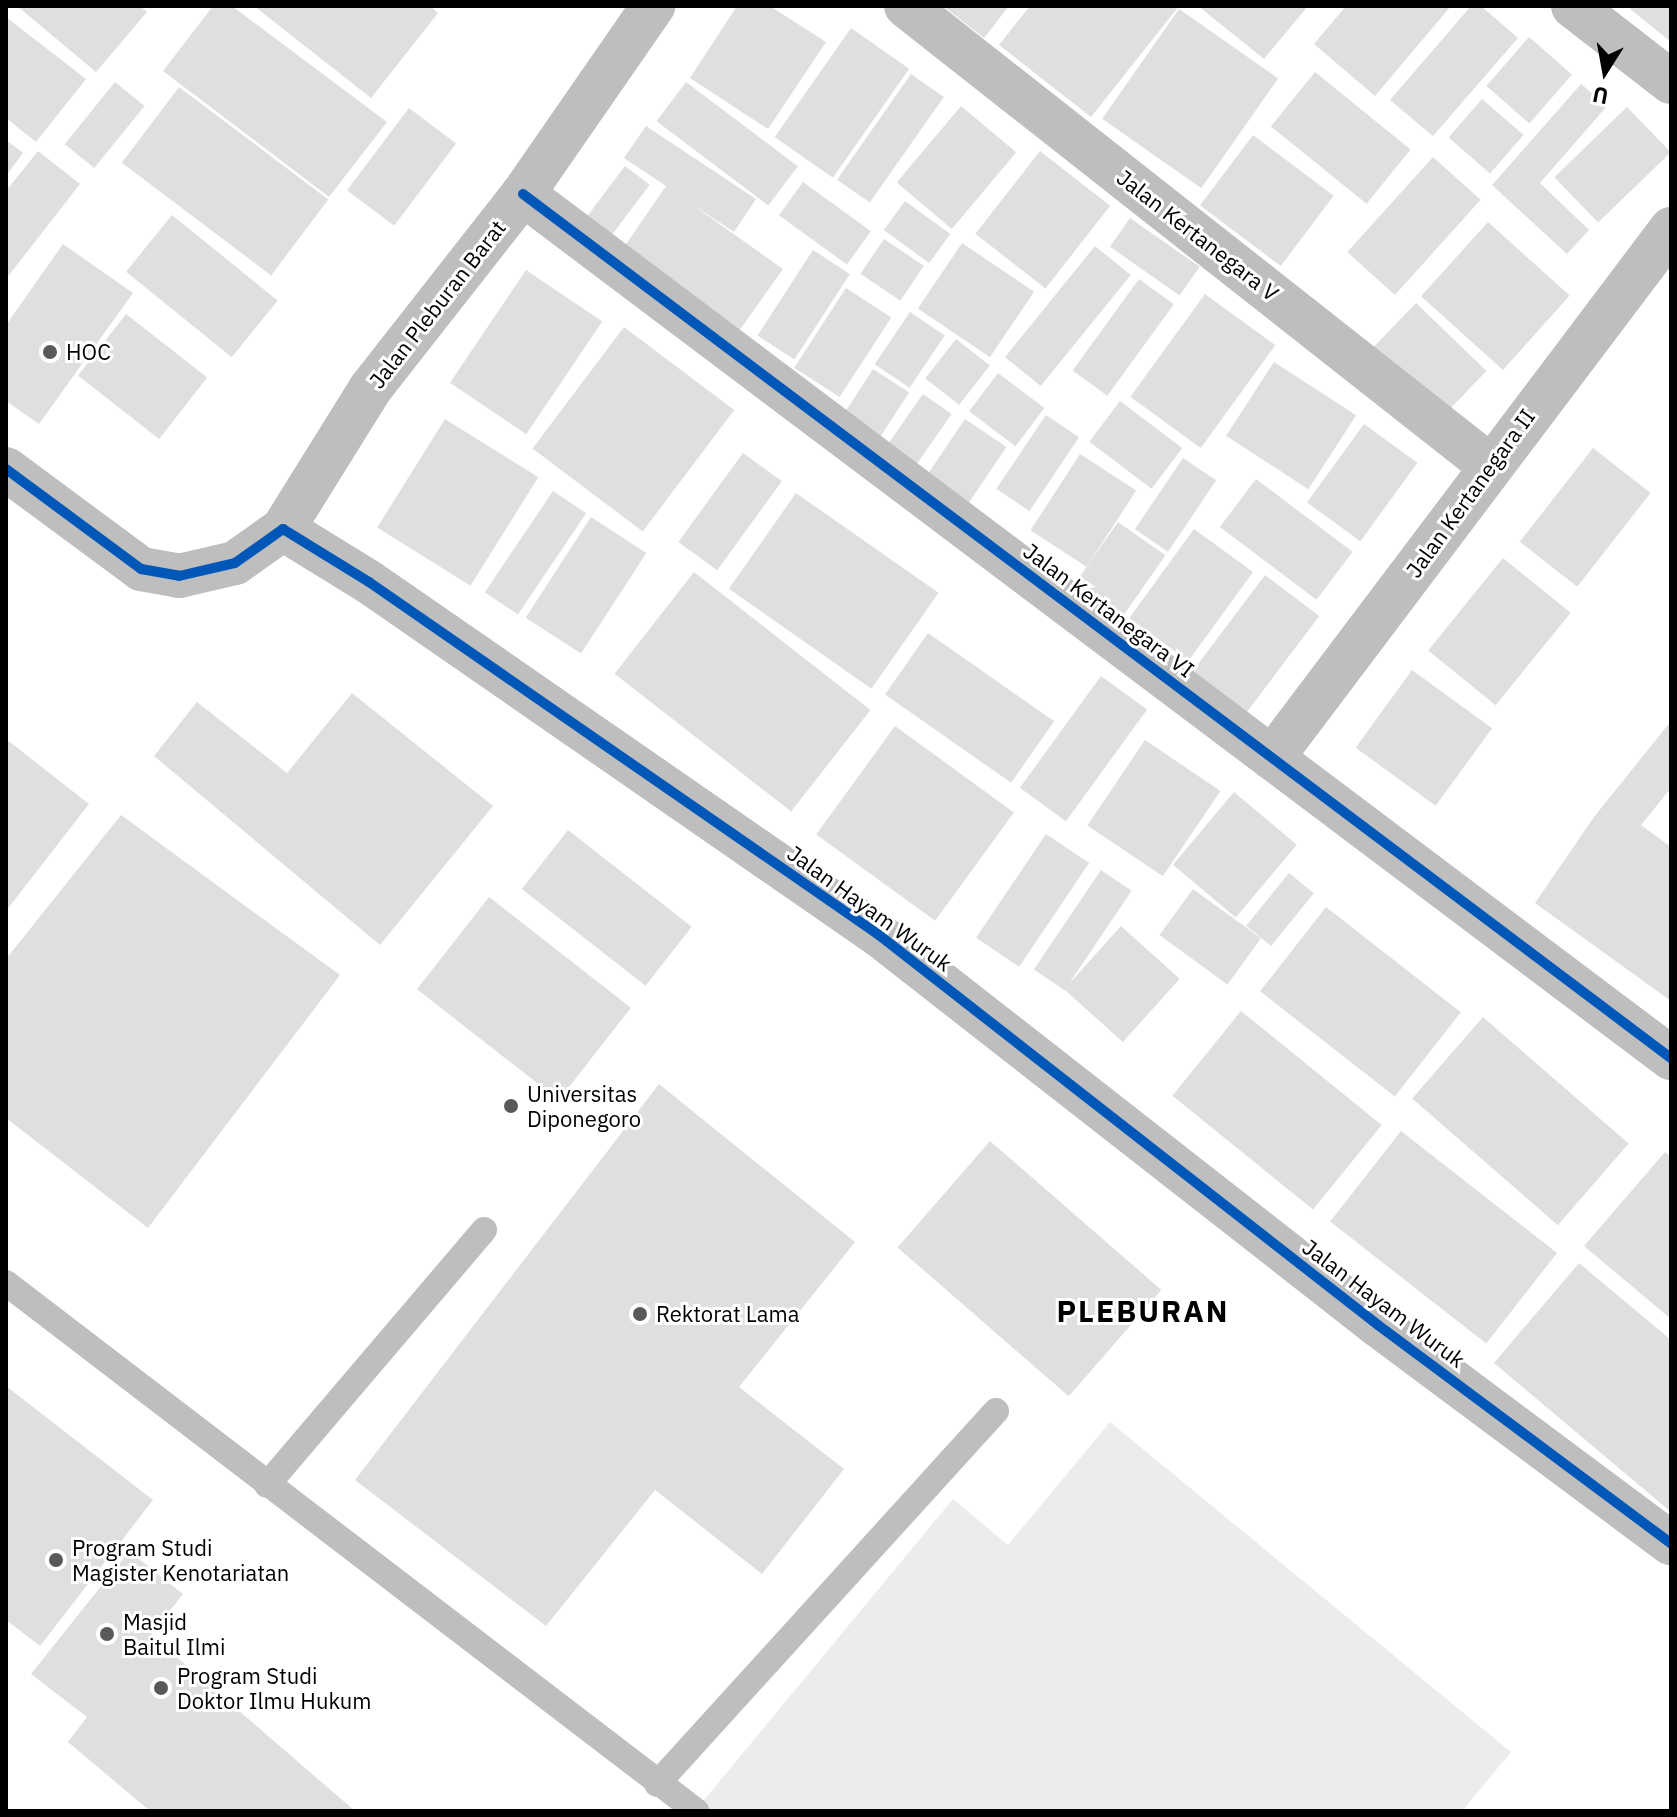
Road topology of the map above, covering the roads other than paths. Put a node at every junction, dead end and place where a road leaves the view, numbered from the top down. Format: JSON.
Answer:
{"nodes":[{"id":1,"x":653,"y":6,"type":"edge"},
{"id":2,"x":906,"y":6,"type":"edge"},
{"id":3,"x":1573,"y":6,"type":"edge"},
{"id":4,"x":1671,"y":82,"type":"edge"},
{"id":5,"x":523,"y":194,"type":"junction"},
{"id":6,"x":1671,"y":229,"type":"edge"},
{"id":7,"x":1489,"y":465,"type":"junction"},
{"id":8,"x":6,"y":469,"type":"edge"},
{"id":9,"x":283,"y":529,"type":"junction"},
{"id":10,"x":1272,"y":758,"type":"junction"},
{"id":11,"x":1671,"y":1058,"type":"edge"},
{"id":12,"x":484,"y":1230,"type":"dead end"},
{"id":13,"x":6,"y":1283,"type":"edge"},
{"id":14,"x":996,"y":1411,"type":"dead end"},
{"id":15,"x":267,"y":1485,"type":"junction"},
{"id":16,"x":1671,"y":1543,"type":"edge"},
{"id":17,"x":657,"y":1784,"type":"junction"},
{"id":18,"x":696,"y":1811,"type":"edge"}],
"edges":[{"from":1,"to":5,"type":"street","name":"Jalan Pleburan Barat"},
{"from":2,"to":7,"type":"street","name":"Jalan Kertanegara V"},
{"from":3,"to":4,"type":"street"},
{"from":5,"to":9,"type":"street","name":"Jalan Pleburan Barat"},
{"from":5,"to":10,"type":"street","name":"Jalan Kertanegara VI"},
{"from":6,"to":7,"type":"street","name":"Jalan Kertanegara II"},
{"from":7,"to":10,"type":"street","name":"Jalan Kertanegara II"},
{"from":8,"to":9,"type":"street"},
{"from":9,"to":16,"type":"street","name":"Jalan Hayam Wuruk"},
{"from":10,"to":11,"type":"street","name":"Jalan Kertanegara VI"},
{"from":12,"to":15,"type":"lane"},
{"from":13,"to":15,"type":"lane"},
{"from":14,"to":17,"type":"lane"},
{"from":15,"to":17,"type":"lane"},
{"from":17,"to":18,"type":"lane"}]}
